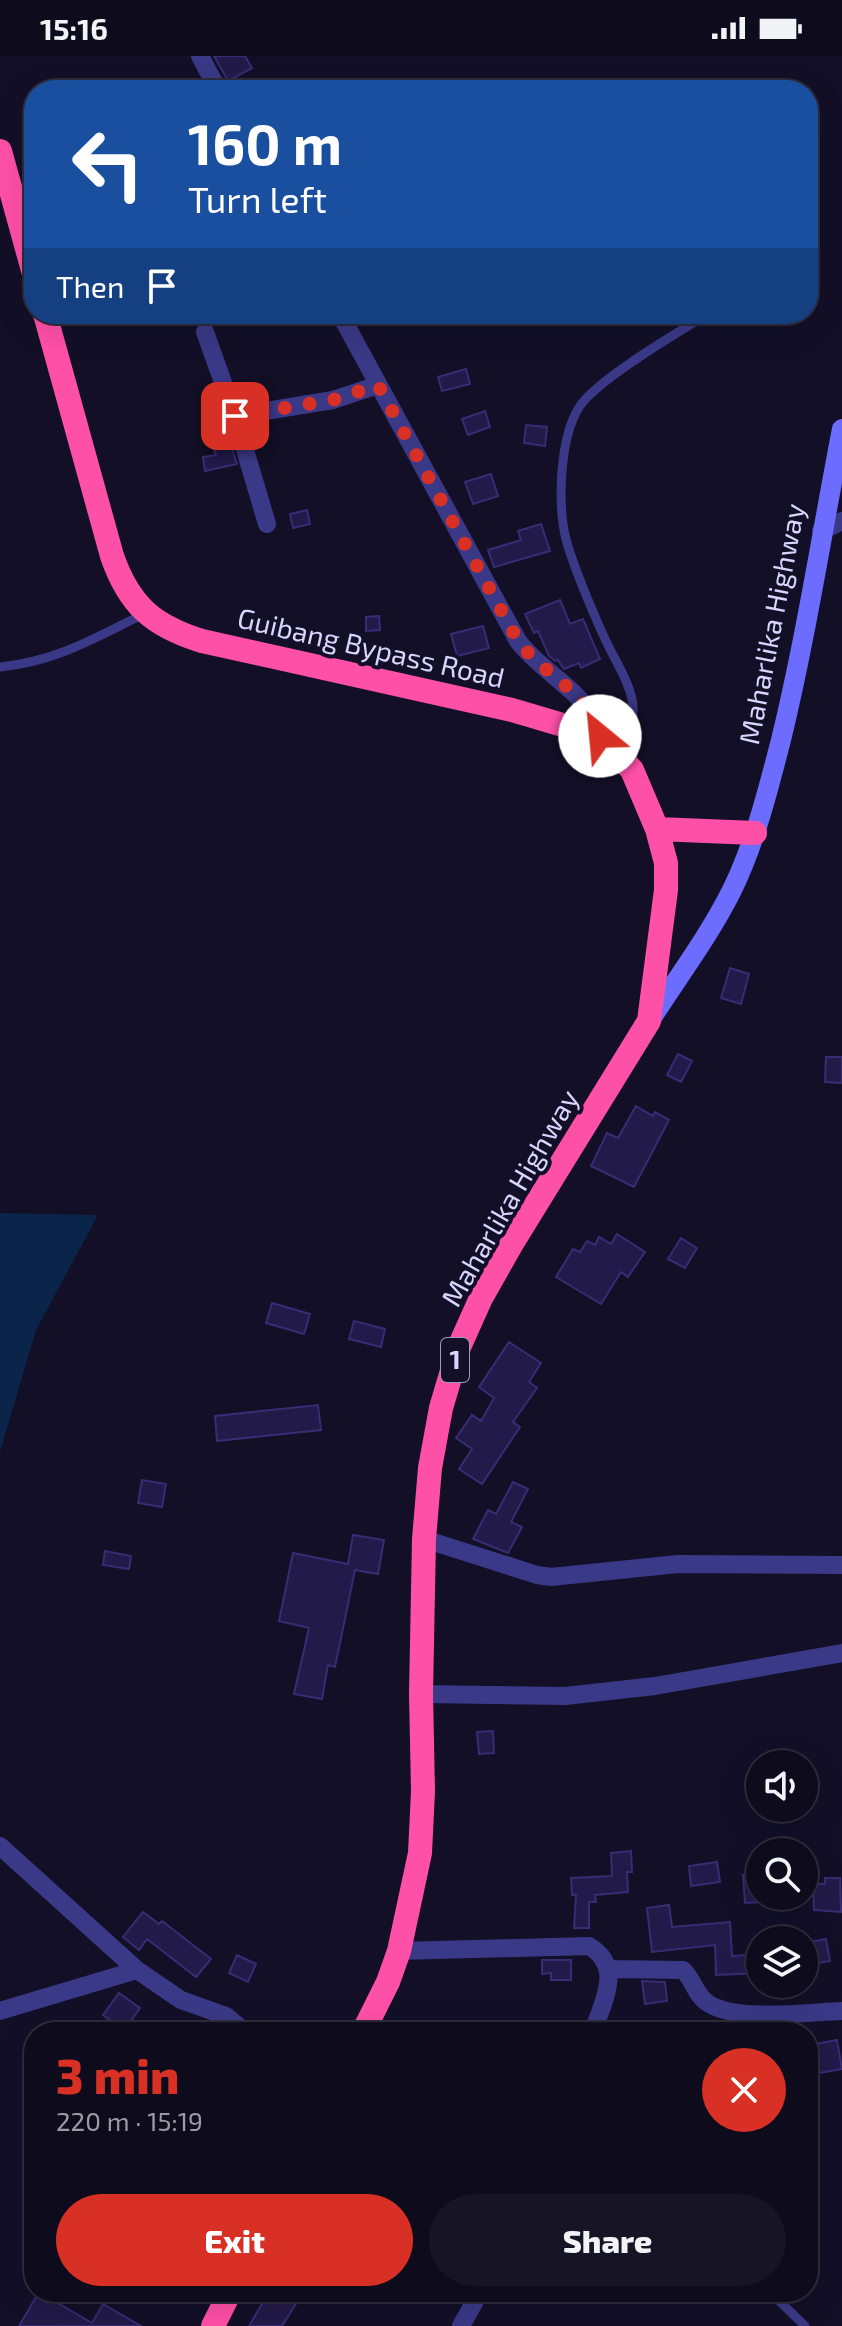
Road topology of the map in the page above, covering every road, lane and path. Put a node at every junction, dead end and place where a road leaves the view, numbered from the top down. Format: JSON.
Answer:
{"nodes":[{"id":1,"x":200,"y":56,"type":"edge"},
{"id":2,"x":213,"y":80,"type":"edge"},
{"id":3,"x":0,"y":151,"type":"edge"},
{"id":4,"x":24,"y":238,"type":"edge"},
{"id":5,"x":48,"y":324,"type":"edge"},
{"id":6,"x":345,"y":324,"type":"edge"},
{"id":7,"x":693,"y":324,"type":"edge"},
{"id":8,"x":205,"y":332,"type":"dead end"},
{"id":9,"x":378,"y":385,"type":"junction"},
{"id":10,"x":235,"y":416,"type":"junction"},
{"id":11,"x":842,"y":429,"type":"edge"},
{"id":12,"x":842,"y":521,"type":"edge"},
{"id":13,"x":267,"y":524,"type":"dead end"},
{"id":14,"x":821,"y":531,"type":"junction"},
{"id":15,"x":146,"y":613,"type":"junction"},
{"id":16,"x":0,"y":667,"type":"edge"},
{"id":17,"x":607,"y":743,"type":"junction"},
{"id":18,"x":657,"y":829,"type":"junction"},
{"id":19,"x":755,"y":833,"type":"junction"},
{"id":20,"x":649,"y":1021,"type":"junction"},
{"id":21,"x":424,"y":1539,"type":"junction"},
{"id":22,"x":842,"y":1565,"type":"edge"},
{"id":23,"x":842,"y":1653,"type":"edge"},
{"id":24,"x":421,"y":1694,"type":"junction"},
{"id":25,"x":0,"y":1846,"type":"edge"},
{"id":26,"x":399,"y":1951,"type":"junction"},
{"id":27,"x":608,"y":1969,"type":"junction"},
{"id":28,"x":137,"y":1970,"type":"junction"},
{"id":29,"x":0,"y":2011,"type":"edge"},
{"id":30,"x":842,"y":2011,"type":"edge"},
{"id":31,"x":233,"y":2022,"type":"edge"},
{"id":32,"x":368,"y":2022,"type":"edge"},
{"id":33,"x":596,"y":2022,"type":"edge"},
{"id":34,"x":225,"y":2302,"type":"edge"},
{"id":35,"x":474,"y":2302,"type":"edge"},
{"id":36,"x":780,"y":2302,"type":"edge"},
{"id":37,"x":213,"y":2326,"type":"edge"},
{"id":38,"x":461,"y":2326,"type":"edge"},
{"id":39,"x":805,"y":2326,"type":"edge"}],
"edges":[{"from":1,"to":2,"type":"street"},
{"from":3,"to":4,"type":"highway"},
{"from":5,"to":15,"type":"highway","name":"Guibang Bypass Road"},
{"from":6,"to":9,"type":"street"},
{"from":7,"to":17,"type":"lane"},
{"from":8,"to":10,"type":"street"},
{"from":9,"to":10,"type":"street"},
{"from":9,"to":17,"type":"street"},
{"from":10,"to":13,"type":"street"},
{"from":11,"to":14,"type":"main road","name":"Maharlika Highway","number":"1"},
{"from":12,"to":14,"type":"street"},
{"from":14,"to":19,"type":"main road","name":"Maharlika Highway","number":"1"},
{"from":15,"to":16,"type":"lane"},
{"from":15,"to":17,"type":"highway","name":"Guibang Bypass Road"},
{"from":17,"to":18,"type":"highway"},
{"from":18,"to":19,"type":"highway"},
{"from":18,"to":20,"type":"highway"},
{"from":19,"to":20,"type":"main road","name":"Maharlika Highway","number":"1"},
{"from":20,"to":21,"type":"highway","name":"Maharlika Highway","number":"1"},
{"from":21,"to":22,"type":"street"},
{"from":21,"to":24,"type":"highway","name":"Maharlika Highway","number":"1"},
{"from":23,"to":24,"type":"street"},
{"from":24,"to":26,"type":"highway","name":"Maharlika Highway","number":"1"},
{"from":25,"to":28,"type":"street"},
{"from":26,"to":27,"type":"street"},
{"from":26,"to":32,"type":"highway","name":"Maharlika Highway","number":"1"},
{"from":27,"to":30,"type":"street"},
{"from":27,"to":33,"type":"street"},
{"from":28,"to":29,"type":"street"},
{"from":28,"to":31,"type":"street"},
{"from":34,"to":37,"type":"highway"},
{"from":35,"to":38,"type":"street"},
{"from":36,"to":39,"type":"lane"}]}
